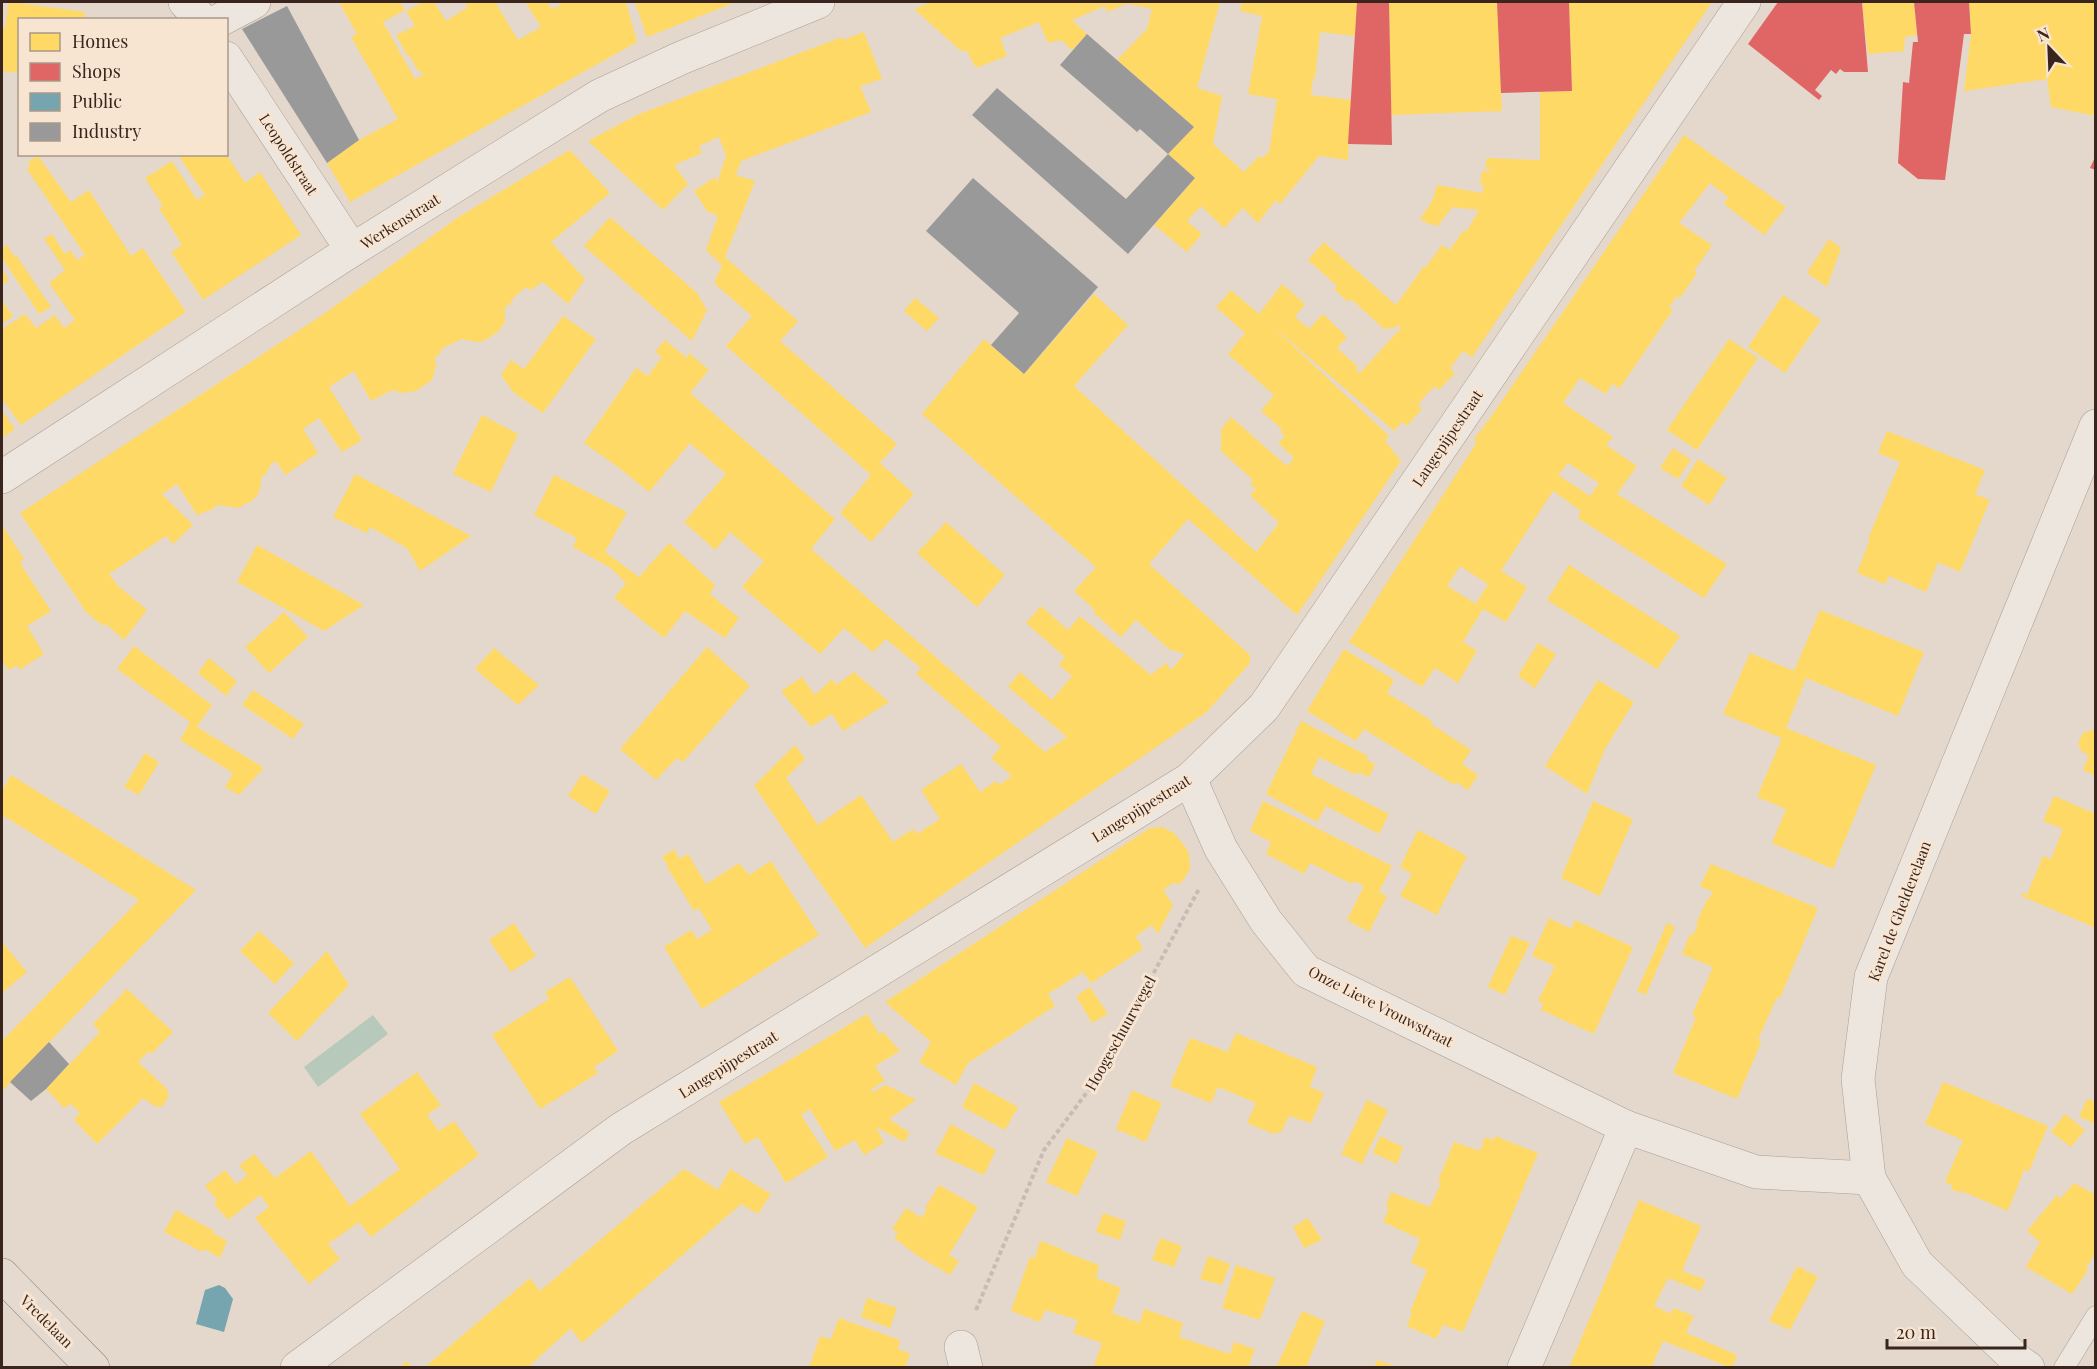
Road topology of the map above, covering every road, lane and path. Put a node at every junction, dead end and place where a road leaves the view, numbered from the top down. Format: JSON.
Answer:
{"nodes":[{"id":1,"x":185,"y":2,"type":"edge"},
{"id":2,"x":254,"y":2,"type":"edge"},
{"id":3,"x":818,"y":2,"type":"edge"},
{"id":4,"x":1744,"y":2,"type":"edge"},
{"id":5,"x":200,"y":18,"type":"edge"},
{"id":6,"x":224,"y":18,"type":"edge"},
{"id":7,"x":228,"y":61,"type":"edge"},
{"id":8,"x":352,"y":250,"type":"junction"},
{"id":9,"x":2096,"y":426,"type":"edge"},
{"id":10,"x":2,"y":477,"type":"edge"},
{"id":11,"x":1190,"y":779,"type":"junction"},
{"id":12,"x":1221,"y":849,"type":"junction"},
{"id":13,"x":1626,"y":1127,"type":"junction"},
{"id":14,"x":1869,"y":1178,"type":"junction"},
{"id":15,"x":2,"y":1277,"type":"edge"},
{"id":16,"x":2096,"y":1316,"type":"edge"},
{"id":17,"x":963,"y":1357,"type":"edge"},
{"id":18,"x":66,"y":1368,"type":"edge"},
{"id":19,"x":93,"y":1368,"type":"edge"},
{"id":20,"x":297,"y":1368,"type":"edge"},
{"id":21,"x":1524,"y":1368,"type":"edge"},
{"id":22,"x":2028,"y":1368,"type":"edge"},
{"id":23,"x":2064,"y":1368,"type":"edge"}],
"edges":[{"from":1,"to":5,"type":"street"},
{"from":2,"to":6,"type":"street"},
{"from":3,"to":8,"type":"street","name":"Werkenstraat"},
{"from":4,"to":11,"type":"street","name":"Langepijpestraat"},
{"from":7,"to":8,"type":"street","name":"Leopoldstraat"},
{"from":8,"to":10,"type":"street","name":"Werkenstraat"},
{"from":9,"to":14,"type":"street","name":"Karel de Ghelderelaan"},
{"from":11,"to":12,"type":"street","name":"Onze Lieve Vrouwstraat"},
{"from":11,"to":20,"type":"street","name":"Langepijpestraat"},
{"from":12,"to":13,"type":"street","name":"Onze Lieve Vrouwstraat"},
{"from":12,"to":17,"type":"path","name":"Hoogeschuurwegel"},
{"from":13,"to":14,"type":"street","name":"Onze Lieve Vrouwstraat"},
{"from":13,"to":21,"type":"street"},
{"from":14,"to":22,"type":"street","name":"Karel de Ghelderelaan"},
{"from":15,"to":18,"type":"main road","name":"Vredelaan"},
{"from":15,"to":19,"type":"main road","name":"Vredelaan"},
{"from":16,"to":23,"type":"lane"}]}
